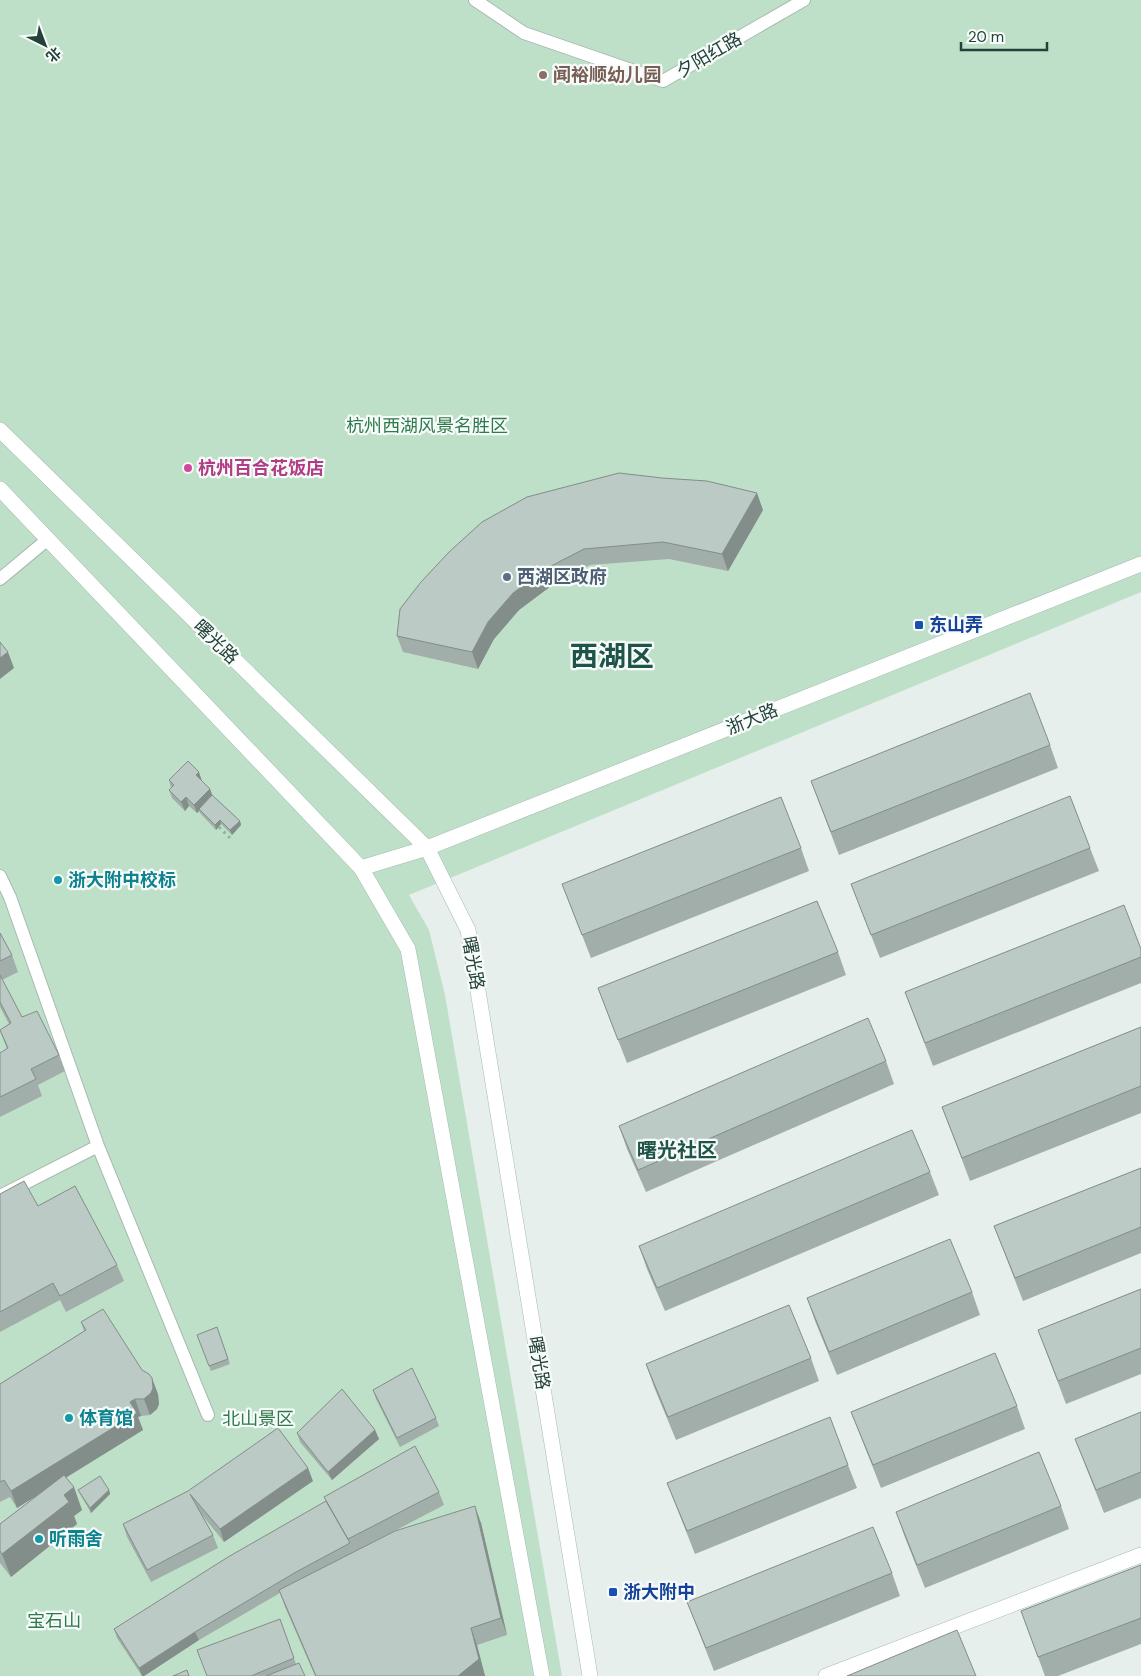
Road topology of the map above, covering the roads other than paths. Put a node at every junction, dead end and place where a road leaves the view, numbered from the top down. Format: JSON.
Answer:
{"nodes":[{"id":1,"x":475,"y":0,"type":"edge"},
{"id":2,"x":804,"y":0,"type":"edge"},
{"id":3,"x":0,"y":430,"type":"edge"},
{"id":4,"x":0,"y":488,"type":"edge"},
{"id":5,"x":48,"y":539,"type":"junction"},
{"id":6,"x":1141,"y":564,"type":"edge"},
{"id":7,"x":0,"y":579,"type":"edge"},
{"id":8,"x":427,"y":848,"type":"junction"},
{"id":9,"x":361,"y":868,"type":"junction"},
{"id":10,"x":0,"y":876,"type":"edge"},
{"id":11,"x":98,"y":1146,"type":"junction"},
{"id":12,"x":0,"y":1196,"type":"edge"},
{"id":13,"x":208,"y":1415,"type":"dead end"},
{"id":14,"x":1141,"y":1555,"type":"edge"},
{"id":15,"x":542,"y":1676,"type":"edge"},
{"id":16,"x":590,"y":1676,"type":"edge"},
{"id":17,"x":826,"y":1676,"type":"edge"}],
"edges":[{"from":1,"to":2,"type":"lane","name":"夕阳红路"},
{"from":3,"to":8,"type":"main road","name":"曙光路"},
{"from":4,"to":5,"type":"main road"},
{"from":5,"to":7,"type":"lane"},
{"from":5,"to":9,"type":"main road"},
{"from":6,"to":8,"type":"main road","name":"浙大路"},
{"from":8,"to":9,"type":"main road","name":"浙大路"},
{"from":8,"to":16,"type":"main road","name":"曙光路"},
{"from":9,"to":15,"type":"main road"},
{"from":10,"to":11,"type":"lane"},
{"from":11,"to":12,"type":"lane"},
{"from":11,"to":13,"type":"lane"},
{"from":14,"to":17,"type":"main road"}]}
